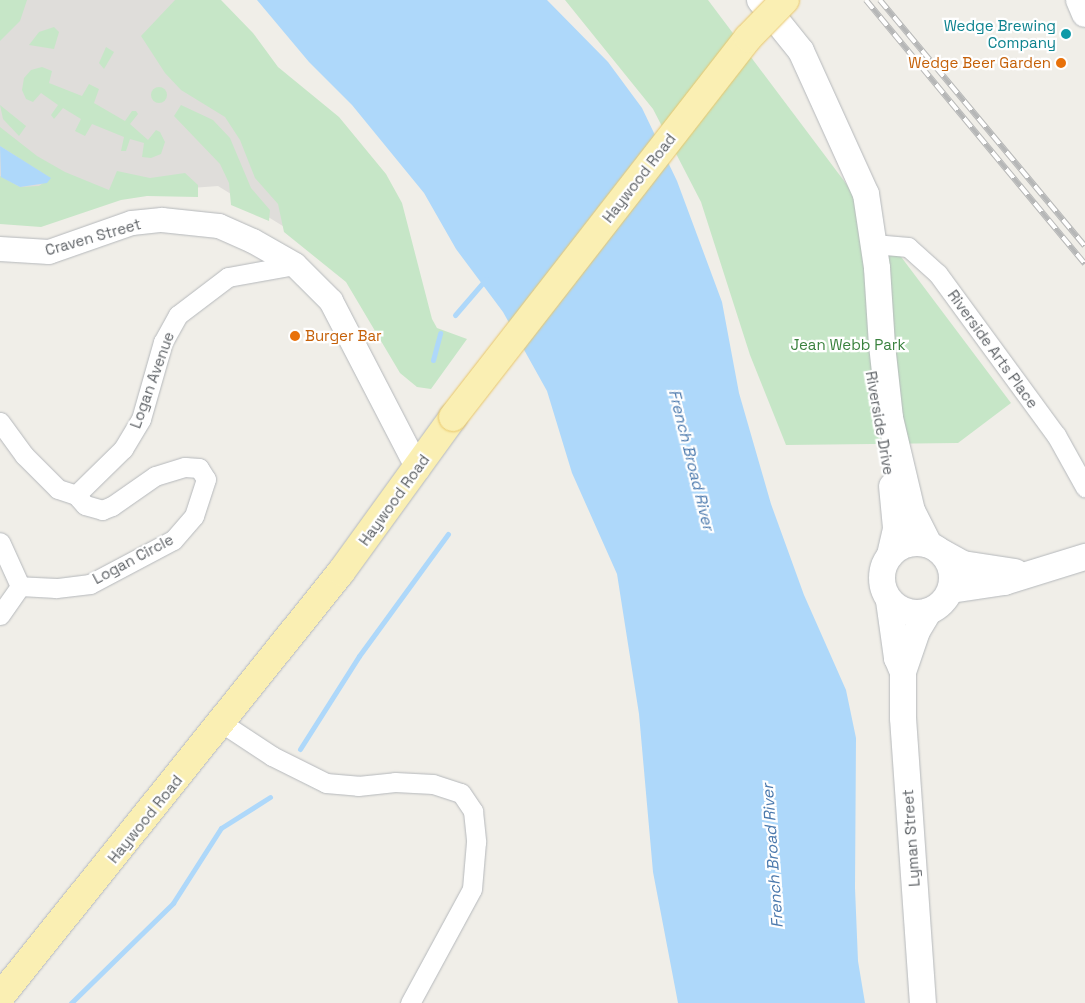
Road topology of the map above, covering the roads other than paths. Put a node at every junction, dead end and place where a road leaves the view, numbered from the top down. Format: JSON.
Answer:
{"nodes":[{"id":1,"x":760,"y":0,"type":"edge"},
{"id":2,"x":785,"y":0,"type":"edge"},
{"id":3,"x":1079,"y":0,"type":"edge"},
{"id":4,"x":1085,"y":14,"type":"edge"},
{"id":5,"x":853,"y":171,"type":"junction"},
{"id":6,"x":874,"y":244,"type":"junction"},
{"id":7,"x":0,"y":249,"type":"edge"},
{"id":8,"x":295,"y":265,"type":"junction"},
{"id":9,"x":0,"y":422,"type":"edge"},
{"id":10,"x":418,"y":469,"type":"junction"},
{"id":11,"x":1085,"y":487,"type":"edge"},
{"id":12,"x":76,"y":495,"type":"junction"},
{"id":13,"x":0,"y":542,"type":"edge"},
{"id":14,"x":934,"y":548,"type":"junction"},
{"id":15,"x":890,"y":555,"type":"junction"},
{"id":16,"x":1085,"y":557,"type":"edge"},
{"id":17,"x":1034,"y":573,"type":"junction"},
{"id":18,"x":20,"y":586,"type":"junction"},
{"id":19,"x":950,"y":590,"type":"junction"},
{"id":20,"x":889,"y":601,"type":"junction"},
{"id":21,"x":929,"y":612,"type":"junction"},
{"id":22,"x":0,"y":615,"type":"edge"},
{"id":23,"x":903,"y":672,"type":"junction"},
{"id":24,"x":222,"y":723,"type":"junction"},
{"id":25,"x":0,"y":997,"type":"edge"},
{"id":26,"x":410,"y":1003,"type":"edge"},
{"id":27,"x":923,"y":1003,"type":"edge"}],
"edges":[{"from":1,"to":5,"type":"main road","name":"Riverside Drive"},
{"from":2,"to":10,"type":"main road","name":"Haywood Road","bridge":true},
{"from":3,"to":4,"type":"main road"},
{"from":5,"to":6,"type":"main road","name":"Riverside Drive"},
{"from":5,"to":15,"type":"main road","name":"Riverside Drive"},
{"from":6,"to":11,"type":"street","name":"Riverside Arts Place"},
{"from":6,"to":14,"type":"main road","name":"Riverside Drive"},
{"from":7,"to":8,"type":"street","name":"Craven Street"},
{"from":8,"to":10,"type":"street","name":"Craven Street"},
{"from":8,"to":12,"type":"street","name":"Logan Avenue"},
{"from":9,"to":12,"type":"street","name":"Logan Circle"},
{"from":10,"to":24,"type":"main road","name":"Haywood Road"},
{"from":12,"to":18,"type":"street","name":"Logan Circle"},
{"from":13,"to":18,"type":"street"},
{"from":14,"to":15,"type":"main road"},
{"from":14,"to":17,"type":"main road"},
{"from":14,"to":19,"type":"main road"},
{"from":15,"to":20,"type":"main road"},
{"from":16,"to":17,"type":"main road"},
{"from":17,"to":19,"type":"main road"},
{"from":18,"to":22,"type":"street"},
{"from":19,"to":21,"type":"main road"},
{"from":20,"to":21,"type":"main road"},
{"from":20,"to":23,"type":"main road","name":"Lyman Street"},
{"from":21,"to":23,"type":"main road","name":"Lyman Street"},
{"from":23,"to":27,"type":"main road","name":"Lyman Street"},
{"from":24,"to":25,"type":"main road","name":"Haywood Road"},
{"from":24,"to":26,"type":"street"}]}
